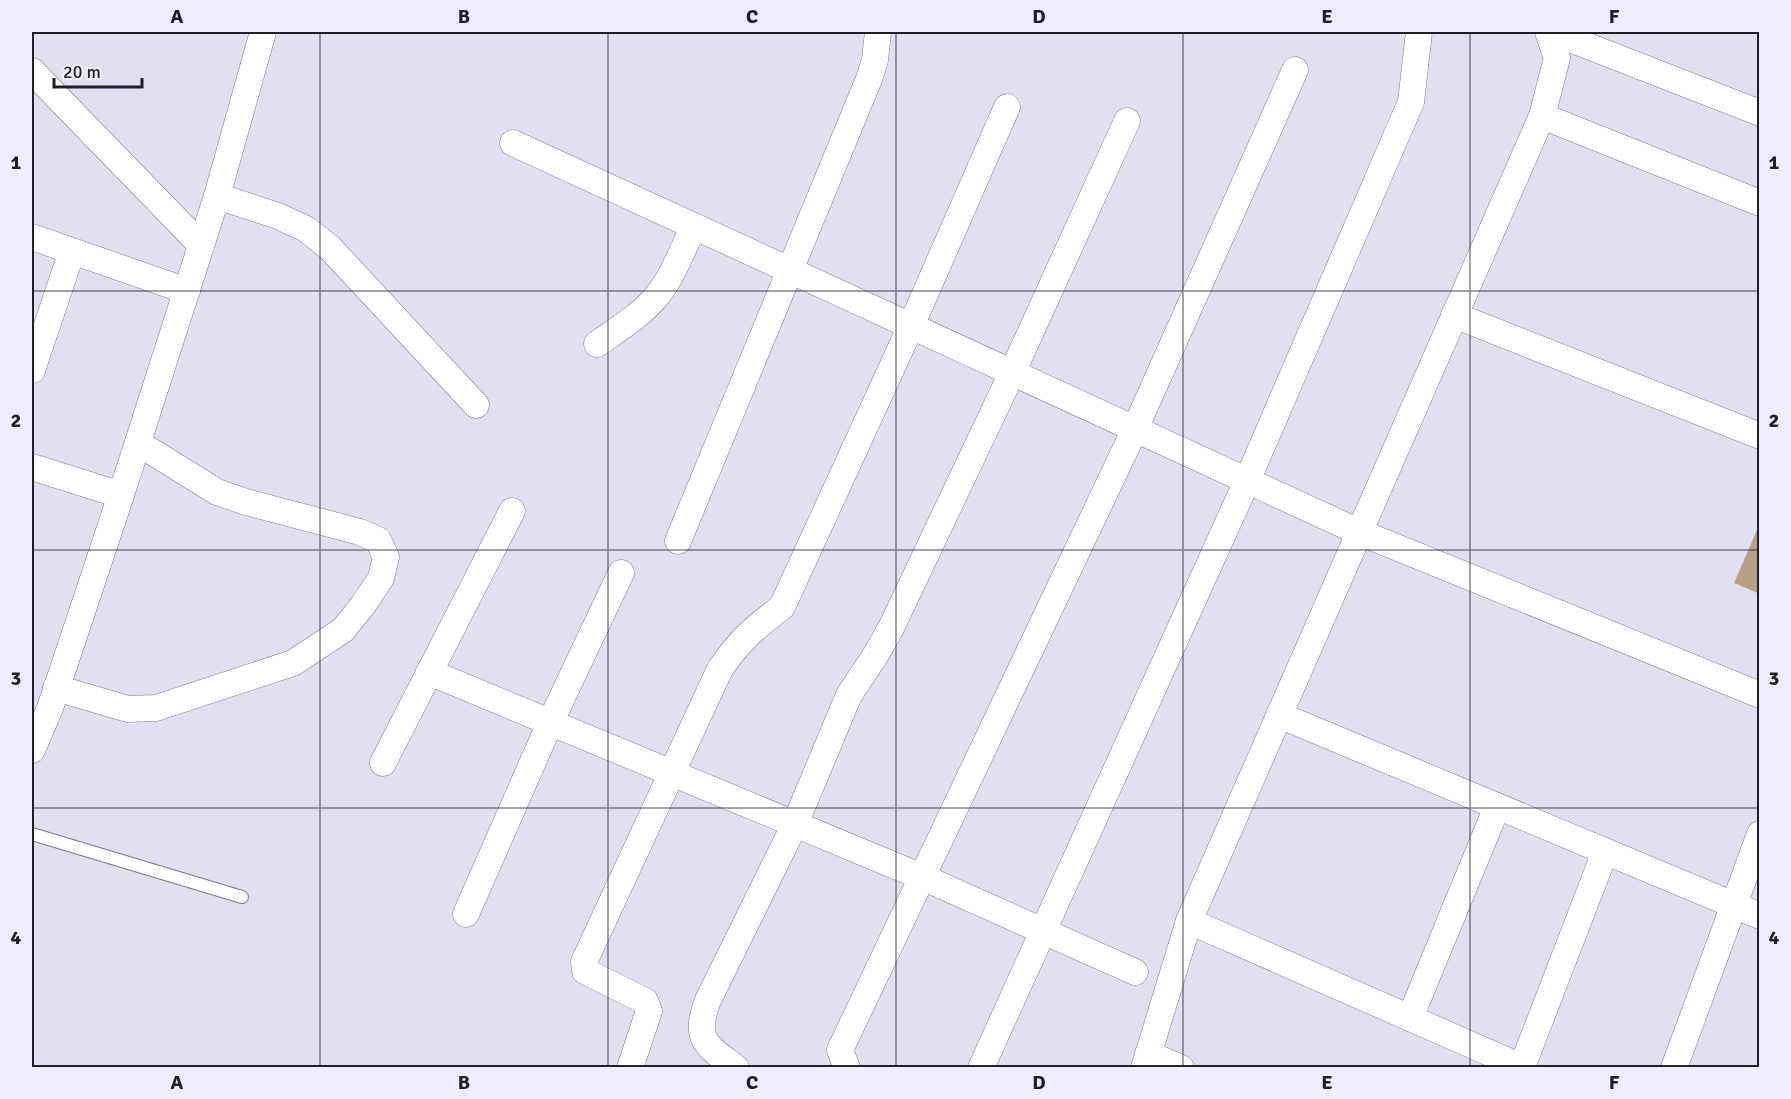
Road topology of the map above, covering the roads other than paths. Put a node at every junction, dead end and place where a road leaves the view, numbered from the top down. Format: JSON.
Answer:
{"nodes":[{"id":1,"x":263,"y":32,"type":"edge"},
{"id":2,"x":878,"y":32,"type":"edge"},
{"id":3,"x":1419,"y":32,"type":"edge"},
{"id":4,"x":1550,"y":32,"type":"edge"},
{"id":5,"x":1295,"y":70,"type":"dead end"},
{"id":6,"x":32,"y":71,"type":"edge"},
{"id":7,"x":1007,"y":107,"type":"dead end"},
{"id":8,"x":1760,"y":113,"type":"edge"},
{"id":9,"x":1542,"y":116,"type":"junction"},
{"id":10,"x":1127,"y":121,"type":"dead end"},
{"id":11,"x":513,"y":143,"type":"dead end"},
{"id":12,"x":217,"y":196,"type":"junction"},
{"id":13,"x":1760,"y":203,"type":"edge"},
{"id":14,"x":694,"y":226,"type":"junction"},
{"id":15,"x":32,"y":237,"type":"edge"},
{"id":16,"x":201,"y":245,"type":"junction"},
{"id":17,"x":72,"y":251,"type":"junction"},
{"id":18,"x":790,"y":270,"type":"junction"},
{"id":19,"x":187,"y":291,"type":"junction"},
{"id":20,"x":1454,"y":315,"type":"junction"},
{"id":21,"x":911,"y":326,"type":"junction"},
{"id":22,"x":597,"y":344,"type":"dead end"},
{"id":23,"x":32,"y":370,"type":"edge"},
{"id":24,"x":1012,"y":373,"type":"junction"},
{"id":25,"x":476,"y":405,"type":"dead end"},
{"id":26,"x":1135,"y":429,"type":"junction"},
{"id":27,"x":1760,"y":436,"type":"edge"},
{"id":28,"x":138,"y":443,"type":"junction"},
{"id":29,"x":32,"y":467,"type":"edge"},
{"id":30,"x":1247,"y":481,"type":"junction"},
{"id":31,"x":121,"y":495,"type":"junction"},
{"id":32,"x":512,"y":511,"type":"dead end"},
{"id":33,"x":1359,"y":532,"type":"junction"},
{"id":34,"x":678,"y":541,"type":"dead end"},
{"id":35,"x":621,"y":573,"type":"dead end"},
{"id":36,"x":429,"y":672,"type":"junction"},
{"id":37,"x":1760,"y":695,"type":"edge"},
{"id":38,"x":46,"y":699,"type":"edge"},
{"id":39,"x":1279,"y":715,"type":"junction"},
{"id":40,"x":550,"y":723,"type":"junction"},
{"id":41,"x":32,"y":750,"type":"edge"},
{"id":42,"x":383,"y":763,"type":"dead end"},
{"id":43,"x":671,"y":773,"type":"junction"},
{"id":44,"x":1497,"y":807,"type":"junction"},
{"id":45,"x":795,"y":824,"type":"junction"},
{"id":46,"x":32,"y":834,"type":"edge"},
{"id":47,"x":1760,"y":834,"type":"edge"},
{"id":48,"x":1605,"y":852,"type":"junction"},
{"id":49,"x":922,"y":877,"type":"junction"},
{"id":50,"x":242,"y":897,"type":"dead end"},
{"id":51,"x":1733,"y":906,"type":"junction"},
{"id":52,"x":466,"y":914,"type":"dead end"},
{"id":53,"x":1760,"y":916,"type":"edge"},
{"id":54,"x":1189,"y":921,"type":"junction"},
{"id":55,"x":1043,"y":932,"type":"junction"},
{"id":56,"x":1135,"y":972,"type":"dead end"},
{"id":57,"x":1410,"y":1018,"type":"junction"},
{"id":58,"x":1146,"y":1061,"type":"edge"},
{"id":59,"x":1681,"y":1065,"type":"edge"},
{"id":60,"x":1523,"y":1067,"type":"edge"},
{"id":61,"x":630,"y":1068,"type":"edge"},
{"id":62,"x":736,"y":1068,"type":"edge"},
{"id":63,"x":847,"y":1068,"type":"edge"},
{"id":64,"x":981,"y":1068,"type":"edge"},
{"id":65,"x":1181,"y":1068,"type":"edge"}],
"edges":[{"from":1,"to":12,"type":"street"},
{"from":2,"to":18,"type":"street"},
{"from":3,"to":30,"type":"street"},
{"from":4,"to":8,"type":"street"},
{"from":4,"to":9,"type":"street"},
{"from":5,"to":26,"type":"street"},
{"from":6,"to":16,"type":"street"},
{"from":7,"to":21,"type":"street"},
{"from":9,"to":13,"type":"street"},
{"from":9,"to":20,"type":"street"},
{"from":10,"to":24,"type":"street"},
{"from":11,"to":14,"type":"street"},
{"from":12,"to":16,"type":"street"},
{"from":12,"to":25,"type":"street"},
{"from":14,"to":18,"type":"street"},
{"from":14,"to":22,"type":"street"},
{"from":15,"to":17,"type":"street"},
{"from":16,"to":19,"type":"street"},
{"from":17,"to":19,"type":"street"},
{"from":17,"to":23,"type":"street"},
{"from":18,"to":21,"type":"street"},
{"from":18,"to":34,"type":"street"},
{"from":19,"to":28,"type":"street"},
{"from":20,"to":27,"type":"street"},
{"from":20,"to":33,"type":"street"},
{"from":21,"to":24,"type":"street"},
{"from":21,"to":43,"type":"street"},
{"from":24,"to":26,"type":"street"},
{"from":24,"to":45,"type":"street"},
{"from":26,"to":30,"type":"street"},
{"from":26,"to":49,"type":"street"},
{"from":28,"to":31,"type":"street"},
{"from":28,"to":38,"type":"street"},
{"from":29,"to":31,"type":"street"},
{"from":30,"to":33,"type":"street"},
{"from":30,"to":55,"type":"street"},
{"from":31,"to":38,"type":"street"},
{"from":32,"to":36,"type":"street"},
{"from":33,"to":37,"type":"street"},
{"from":33,"to":39,"type":"street"},
{"from":35,"to":40,"type":"street"},
{"from":36,"to":40,"type":"street"},
{"from":36,"to":42,"type":"street"},
{"from":38,"to":41,"type":"street"},
{"from":39,"to":44,"type":"street"},
{"from":39,"to":54,"type":"street"},
{"from":40,"to":43,"type":"street"},
{"from":40,"to":52,"type":"street"},
{"from":43,"to":45,"type":"street"},
{"from":43,"to":61,"type":"street"},
{"from":44,"to":48,"type":"street"},
{"from":44,"to":57,"type":"street"},
{"from":45,"to":49,"type":"street"},
{"from":45,"to":62,"type":"street"},
{"from":46,"to":50,"type":"lane"},
{"from":47,"to":51,"type":"street"},
{"from":48,"to":51,"type":"street"},
{"from":48,"to":60,"type":"street"},
{"from":49,"to":55,"type":"street"},
{"from":49,"to":63,"type":"street"},
{"from":51,"to":53,"type":"street"},
{"from":51,"to":59,"type":"street"},
{"from":54,"to":57,"type":"street"},
{"from":54,"to":58,"type":"street"},
{"from":55,"to":56,"type":"street"},
{"from":55,"to":64,"type":"street"},
{"from":57,"to":60,"type":"street"},
{"from":58,"to":65,"type":"street"}]}
